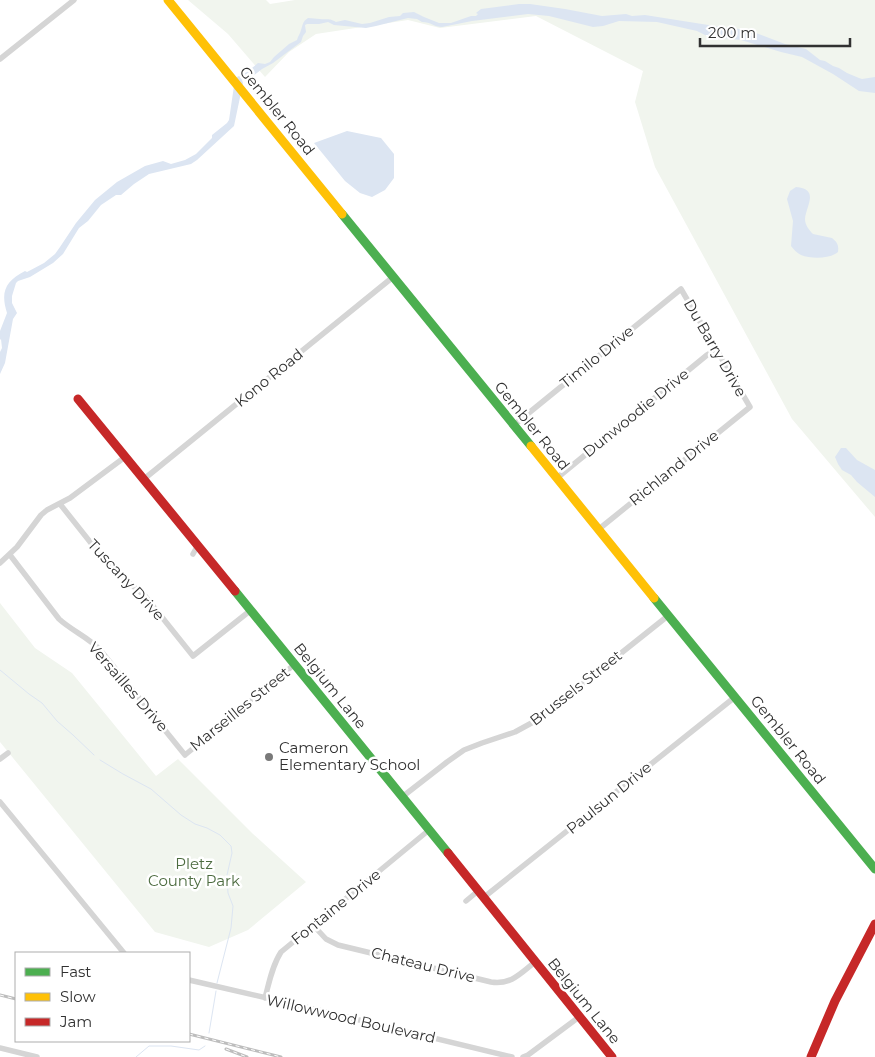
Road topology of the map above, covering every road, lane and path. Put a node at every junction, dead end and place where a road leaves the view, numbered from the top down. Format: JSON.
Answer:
{"nodes":[{"id":1,"x":74,"y":0,"type":"edge"},
{"id":2,"x":168,"y":0,"type":"edge"},
{"id":3,"x":0,"y":59,"type":"edge"},
{"id":4,"x":394,"y":277,"type":"junction"},
{"id":5,"x":681,"y":289,"type":"joint"},
{"id":6,"x":716,"y":350,"type":"junction"},
{"id":7,"x":78,"y":399,"type":"dead end"},
{"id":8,"x":750,"y":408,"type":"joint"},
{"id":9,"x":514,"y":425,"type":"junction"},
{"id":10,"x":125,"y":457,"type":"junction"},
{"id":11,"x":557,"y":478,"type":"junction"},
{"id":12,"x":144,"y":479,"type":"junction"},
{"id":13,"x":60,"y":504,"type":"junction"},
{"id":14,"x":599,"y":530,"type":"junction"},
{"id":15,"x":198,"y":545,"type":"junction"},
{"id":16,"x":10,"y":554,"type":"junction"},
{"id":17,"x":193,"y":554,"type":"dead end"},
{"id":18,"x":0,"y":562,"type":"edge"},
{"id":19,"x":251,"y":610,"type":"junction"},
{"id":20,"x":669,"y":615,"type":"junction"},
{"id":21,"x":296,"y":664,"type":"junction"},
{"id":22,"x":735,"y":697,"type":"junction"},
{"id":23,"x":8,"y":753,"type":"dead end"},
{"id":24,"x":185,"y":755,"type":"joint"},
{"id":25,"x":0,"y":760,"type":"edge"},
{"id":26,"x":402,"y":797,"type":"junction"},
{"id":27,"x":0,"y":802,"type":"edge"},
{"id":28,"x":429,"y":830,"type":"junction"},
{"id":29,"x":875,"y":869,"type":"edge"},
{"id":30,"x":481,"y":895,"type":"junction"},
{"id":31,"x":466,"y":901,"type":"dead end"},
{"id":32,"x":875,"y":924,"type":"edge"},
{"id":33,"x":313,"y":925,"type":"junction"},
{"id":34,"x":123,"y":952,"type":"edge"},
{"id":35,"x":535,"y":962,"type":"junction"},
{"id":36,"x":190,"y":980,"type":"edge"},
{"id":37,"x":265,"y":998,"type":"junction"},
{"id":38,"x":579,"y":1017,"type":"junction"},
{"id":39,"x":0,"y":1048,"type":"edge"},
{"id":40,"x":36,"y":1057,"type":"edge"},
{"id":41,"x":512,"y":1057,"type":"edge"},
{"id":42,"x":523,"y":1057,"type":"edge"},
{"id":43,"x":612,"y":1057,"type":"edge"},
{"id":44,"x":811,"y":1057,"type":"edge"}],
"edges":[{"from":1,"to":3,"type":"street"},
{"from":2,"to":4,"type":"main road","name":"Gembler Road"},
{"from":4,"to":9,"type":"main road","name":"Gembler Road"},
{"from":4,"to":12,"type":"street","name":"Kono Road"},
{"from":5,"to":6,"type":"street","name":"Du Barry Drive"},
{"from":5,"to":9,"type":"street","name":"Timilo Drive"},
{"from":6,"to":8,"type":"street","name":"Du Barry Drive"},
{"from":6,"to":11,"type":"street","name":"Dunwoodie Drive"},
{"from":7,"to":10,"type":"main road","name":"Belgium Lane"},
{"from":8,"to":14,"type":"street","name":"Richland Drive"},
{"from":9,"to":11,"type":"main road","name":"Gembler Road"},
{"from":10,"to":12,"type":"main road","name":"Belgium Lane"},
{"from":10,"to":13,"type":"street"},
{"from":11,"to":14,"type":"main road","name":"Gembler Road"},
{"from":12,"to":15,"type":"main road","name":"Belgium Lane"},
{"from":13,"to":16,"type":"street"},
{"from":13,"to":19,"type":"street","name":"Tuscany Drive"},
{"from":14,"to":20,"type":"main road","name":"Gembler Road"},
{"from":15,"to":17,"type":"street"},
{"from":15,"to":19,"type":"main road","name":"Belgium Lane"},
{"from":16,"to":18,"type":"street"},
{"from":16,"to":24,"type":"street","name":"Versailles Drive"},
{"from":19,"to":21,"type":"main road","name":"Belgium Lane"},
{"from":20,"to":22,"type":"main road","name":"Gembler Road"},
{"from":20,"to":26,"type":"street","name":"Brussels Street"},
{"from":21,"to":24,"type":"street","name":"Marseilles Street"},
{"from":21,"to":26,"type":"main road","name":"Belgium Lane"},
{"from":22,"to":29,"type":"main road","name":"Gembler Road"},
{"from":22,"to":30,"type":"street","name":"Paulsun Drive"},
{"from":23,"to":25,"type":"street"},
{"from":26,"to":28,"type":"main road","name":"Belgium Lane"},
{"from":27,"to":34,"type":"street"},
{"from":28,"to":30,"type":"main road","name":"Belgium Lane"},
{"from":28,"to":33,"type":"street","name":"Fontaine Drive"},
{"from":30,"to":31,"type":"street"},
{"from":30,"to":35,"type":"main road","name":"Belgium Lane"},
{"from":32,"to":44,"type":"main road"},
{"from":33,"to":35,"type":"street","name":"Chateau Drive"},
{"from":33,"to":37,"type":"street","name":"Fontaine Drive"},
{"from":35,"to":38,"type":"main road","name":"Belgium Lane"},
{"from":36,"to":37,"type":"street","name":"Willowwood Boulevard"},
{"from":37,"to":41,"type":"street","name":"Willowwood Boulevard"},
{"from":38,"to":42,"type":"street"},
{"from":38,"to":43,"type":"main road","name":"Belgium Lane"},
{"from":39,"to":40,"type":"street"}]}
